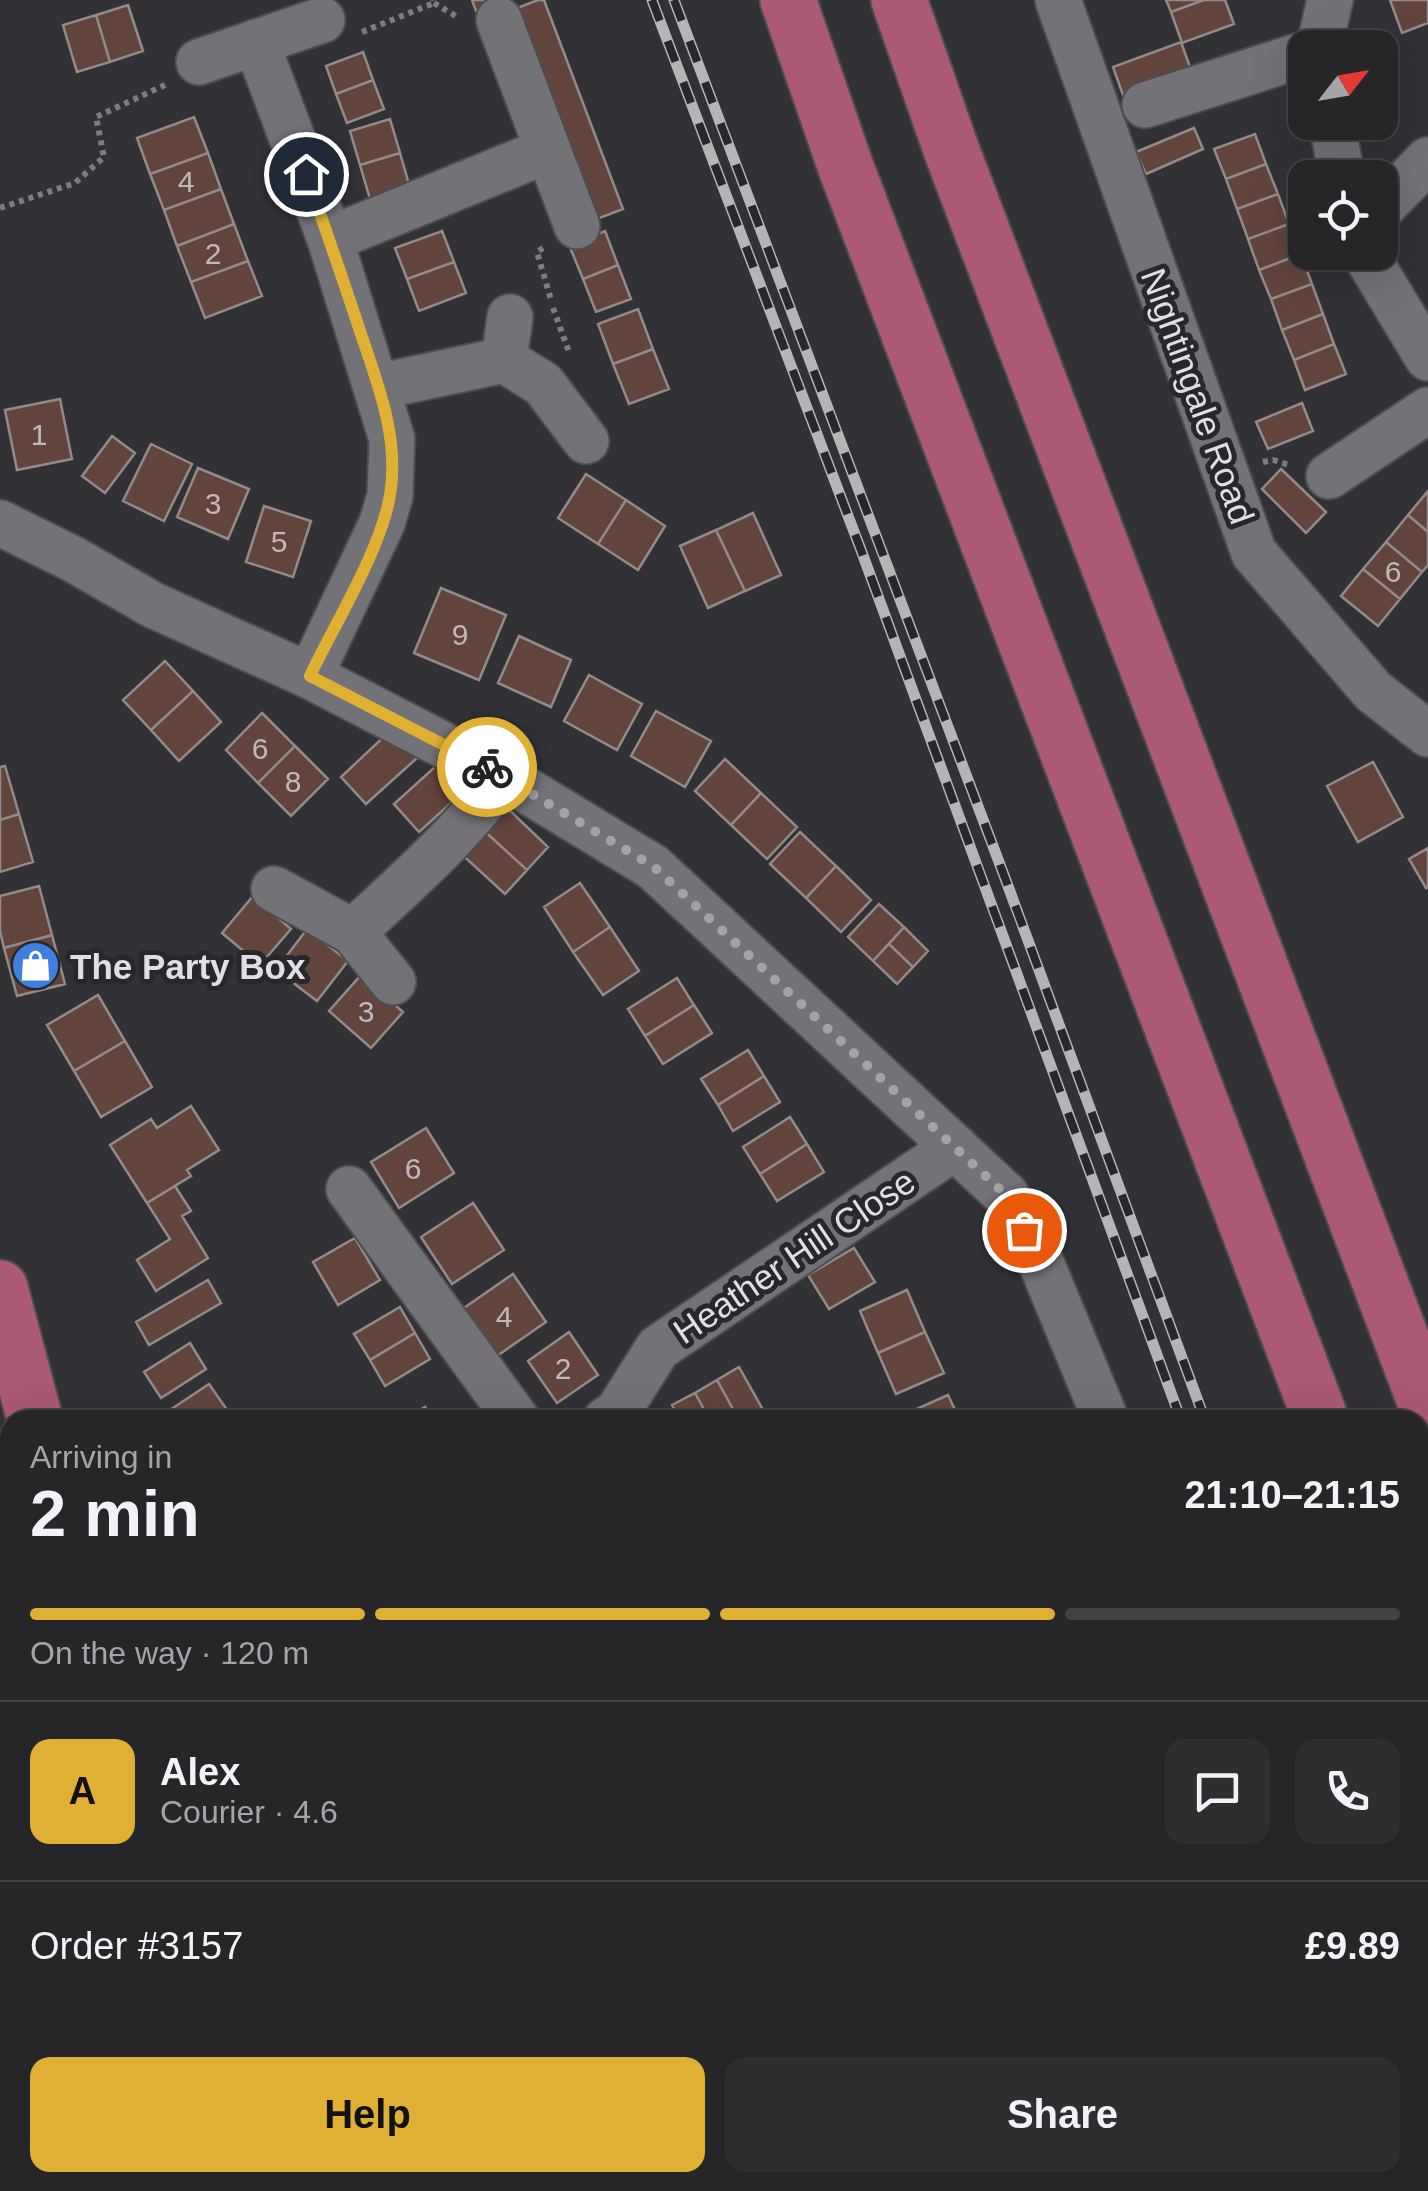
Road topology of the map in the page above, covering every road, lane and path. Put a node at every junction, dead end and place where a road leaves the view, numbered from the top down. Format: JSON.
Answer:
{"nodes":[{"id":1,"x":788,"y":0,"type":"edge"},
{"id":2,"x":898,"y":0,"type":"edge"},
{"id":3,"x":1058,"y":0,"type":"edge"},
{"id":4,"x":1330,"y":0,"type":"edge"},
{"id":5,"x":322,"y":20,"type":"dead end"},
{"id":6,"x":499,"y":20,"type":"dead end"},
{"id":7,"x":1322,"y":30,"type":"edge"},
{"id":8,"x":256,"y":42,"type":"junction"},
{"id":9,"x":1288,"y":60,"type":"edge"},
{"id":10,"x":199,"y":62,"type":"joint"},
{"id":11,"x":1146,"y":106,"type":"dead end"},
{"id":12,"x":548,"y":150,"type":"junction"},
{"id":13,"x":1428,"y":160,"type":"edge"},
{"id":14,"x":1398,"y":191,"type":"edge"},
{"id":15,"x":0,"y":208,"type":"edge"},
{"id":16,"x":577,"y":226,"type":"dead end"},
{"id":17,"x":330,"y":240,"type":"junction"},
{"id":18,"x":1375,"y":270,"type":"edge"},
{"id":19,"x":1428,"y":358,"type":"edge"},
{"id":20,"x":378,"y":387,"type":"junction"},
{"id":21,"x":1428,"y":410,"type":"edge"},
{"id":22,"x":586,"y":441,"type":"dead end"},
{"id":23,"x":1224,"y":468,"type":"junction"},
{"id":24,"x":1329,"y":476,"type":"joint"},
{"id":25,"x":0,"y":523,"type":"edge"},
{"id":26,"x":310,"y":676,"type":"junction"},
{"id":27,"x":1428,"y":734,"type":"edge"},
{"id":28,"x":503,"y":776,"type":"junction"},
{"id":29,"x":274,"y":889,"type":"dead end"},
{"id":30,"x":352,"y":932,"type":"junction"},
{"id":31,"x":393,"y":982,"type":"dead end"},
{"id":32,"x":955,"y":1147,"type":"junction"},
{"id":33,"x":349,"y":1189,"type":"dead end"},
{"id":34,"x":0,"y":1288,"type":"edge"},
{"id":35,"x":1428,"y":1409,"type":"edge"},
{"id":36,"x":32,"y":1410,"type":"edge"},
{"id":37,"x":510,"y":1410,"type":"edge"},
{"id":38,"x":618,"y":1410,"type":"edge"},
{"id":39,"x":1102,"y":1410,"type":"edge"},
{"id":40,"x":1317,"y":1410,"type":"edge"}],
"edges":[{"from":1,"to":40,"type":"main road"},
{"from":2,"to":35,"type":"main road"},
{"from":3,"to":23,"type":"street","name":"Nightingale Road"},
{"from":4,"to":7,"type":"street"},
{"from":5,"to":8,"type":"street"},
{"from":6,"to":12,"type":"street"},
{"from":8,"to":10,"type":"street"},
{"from":8,"to":17,"type":"street"},
{"from":9,"to":11,"type":"street"},
{"from":10,"to":15,"type":"path"},
{"from":12,"to":16,"type":"street"},
{"from":12,"to":17,"type":"street"},
{"from":13,"to":14,"type":"street"},
{"from":17,"to":20,"type":"street"},
{"from":18,"to":19,"type":"street"},
{"from":20,"to":22,"type":"street"},
{"from":20,"to":26,"type":"street"},
{"from":21,"to":24,"type":"street"},
{"from":23,"to":24,"type":"path"},
{"from":23,"to":27,"type":"street","name":"Nightingale Road"},
{"from":25,"to":26,"type":"street"},
{"from":26,"to":28,"type":"street"},
{"from":28,"to":30,"type":"street"},
{"from":28,"to":32,"type":"street"},
{"from":29,"to":30,"type":"street"},
{"from":30,"to":31,"type":"street"},
{"from":32,"to":38,"type":"street","name":"Heather Hill Close"},
{"from":32,"to":39,"type":"street"},
{"from":33,"to":37,"type":"street"},
{"from":34,"to":36,"type":"main road"}]}
